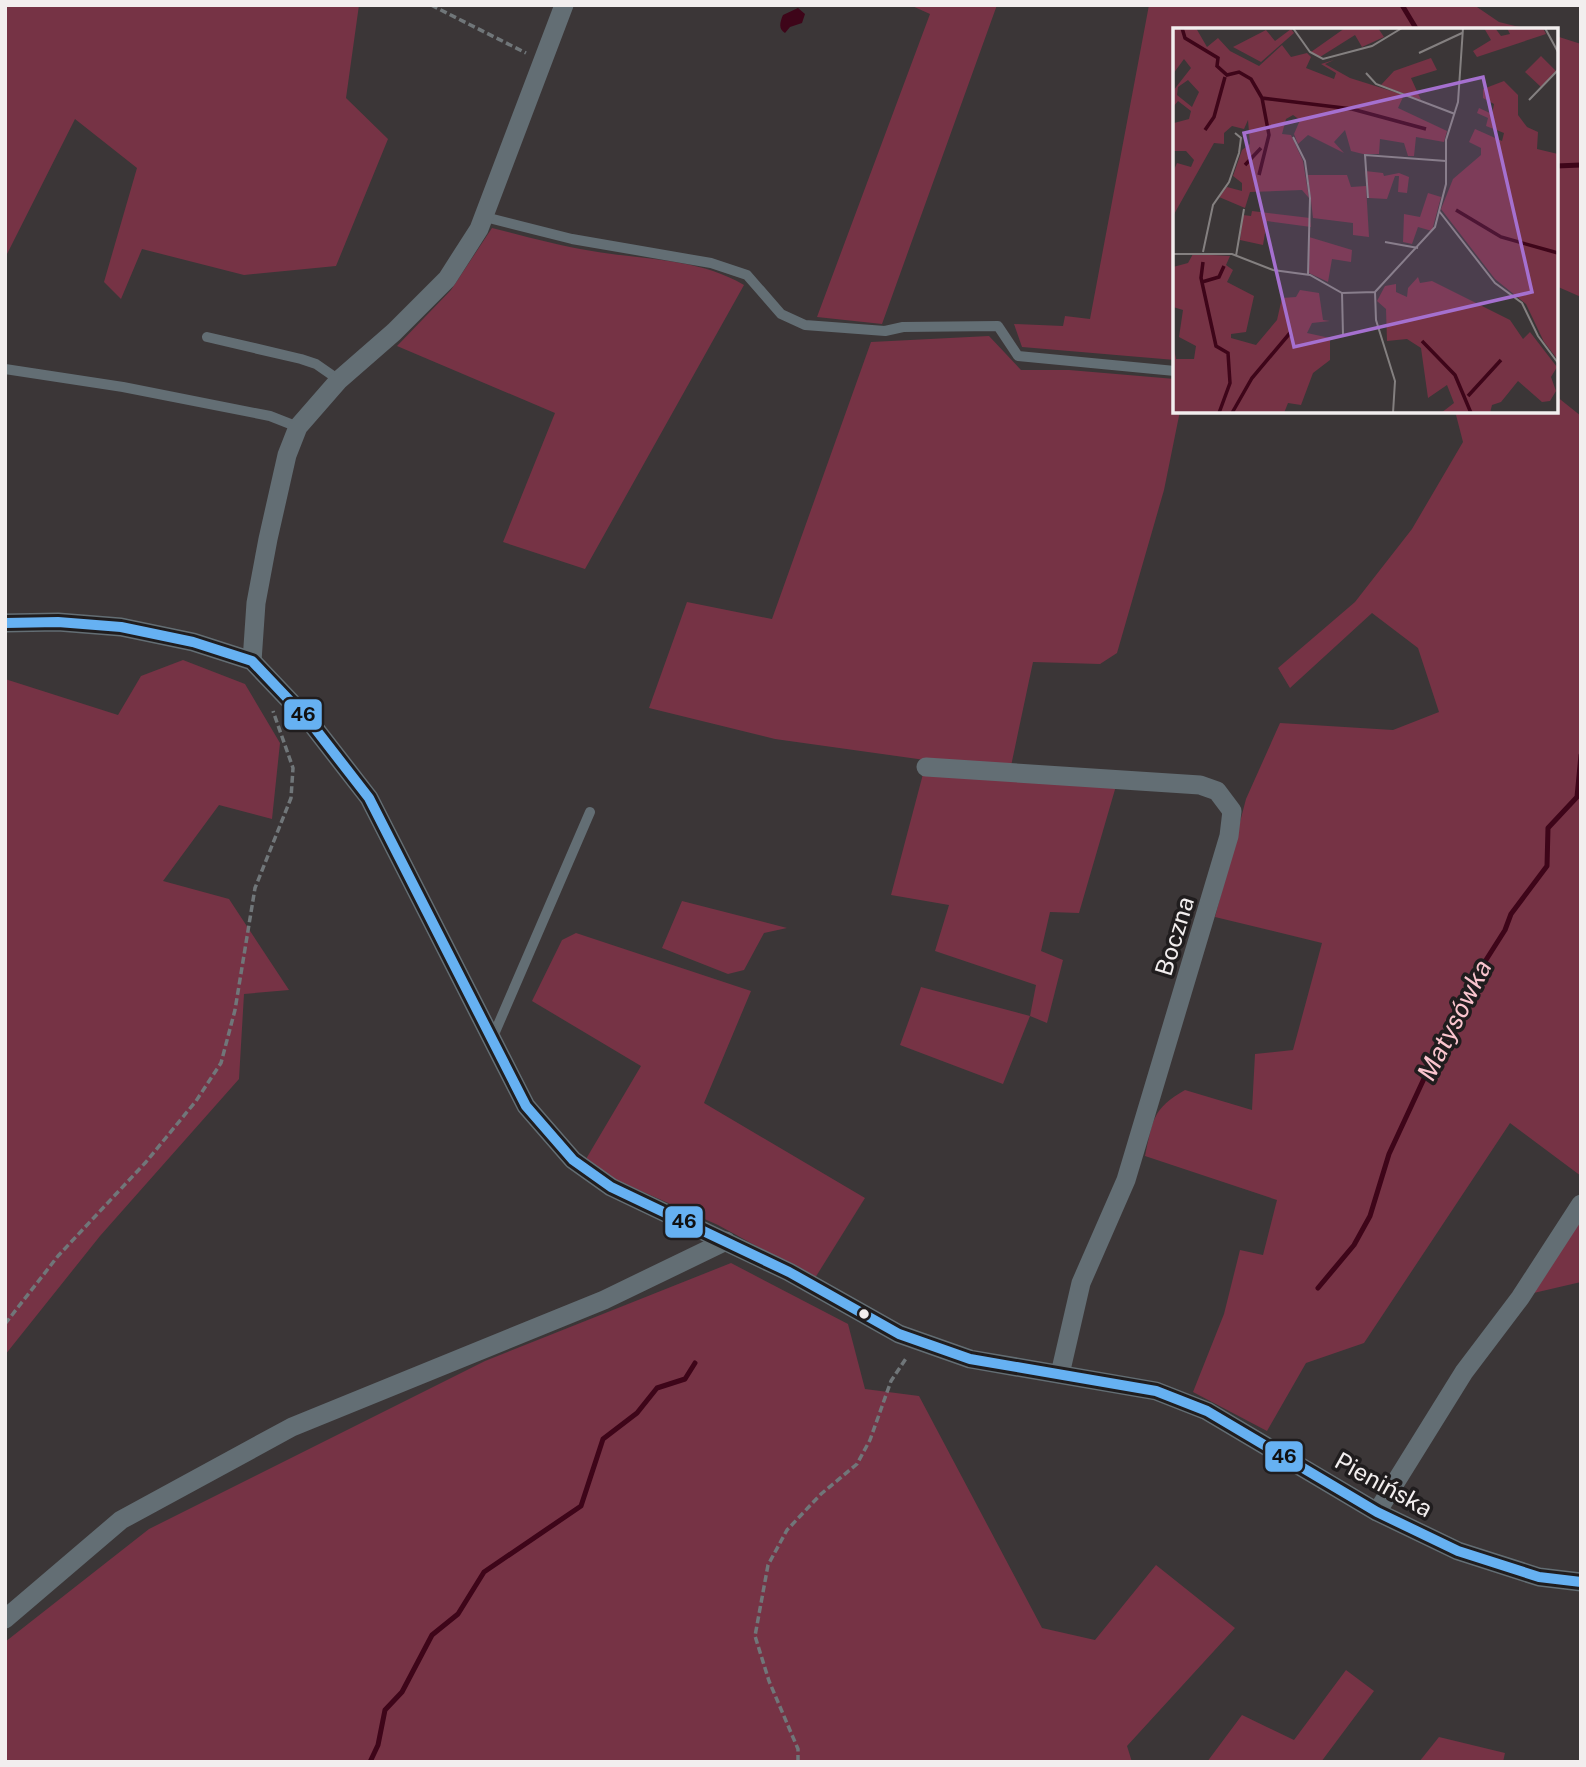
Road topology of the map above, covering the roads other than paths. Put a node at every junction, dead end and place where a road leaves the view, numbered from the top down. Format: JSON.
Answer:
{"nodes":[{"id":1,"x":564,"y":5,"type":"edge"},
{"id":2,"x":485,"y":217,"type":"junction"},
{"id":3,"x":207,"y":337,"type":"dead end"},
{"id":4,"x":5,"y":369,"type":"edge"},
{"id":5,"x":1173,"y":371,"type":"edge"},
{"id":6,"x":339,"y":380,"type":"junction"},
{"id":7,"x":298,"y":427,"type":"junction"},
{"id":8,"x":5,"y":623,"type":"edge"},
{"id":9,"x":252,"y":661,"type":"junction"},
{"id":10,"x":926,"y":767,"type":"dead end"},
{"id":11,"x":590,"y":812,"type":"dead end"},
{"id":12,"x":490,"y":1037,"type":"junction"},
{"id":13,"x":1581,"y":1204,"type":"edge"},
{"id":14,"x":726,"y":1241,"type":"junction"},
{"id":15,"x":1060,"y":1374,"type":"junction"},
{"id":16,"x":1377,"y":1512,"type":"junction"},
{"id":17,"x":1581,"y":1582,"type":"edge"},
{"id":18,"x":5,"y":1619,"type":"edge"}],
"edges":[{"from":1,"to":2,"type":"street"},
{"from":2,"to":5,"type":"lane"},
{"from":2,"to":6,"type":"street"},
{"from":3,"to":6,"type":"lane"},
{"from":4,"to":7,"type":"lane"},
{"from":6,"to":7,"type":"street"},
{"from":7,"to":9,"type":"street"},
{"from":8,"to":9,"type":"street"},
{"from":9,"to":12,"type":"street","name":"Pienińska"},
{"from":10,"to":15,"type":"street","name":"Boczna"},
{"from":11,"to":12,"type":"lane"},
{"from":12,"to":14,"type":"street","name":"Pienińska"},
{"from":13,"to":16,"type":"street"},
{"from":14,"to":15,"type":"street","name":"Pienińska"},
{"from":14,"to":18,"type":"street"},
{"from":15,"to":16,"type":"street","name":"Pienińska"},
{"from":16,"to":17,"type":"street","name":"Pienińska"}]}
